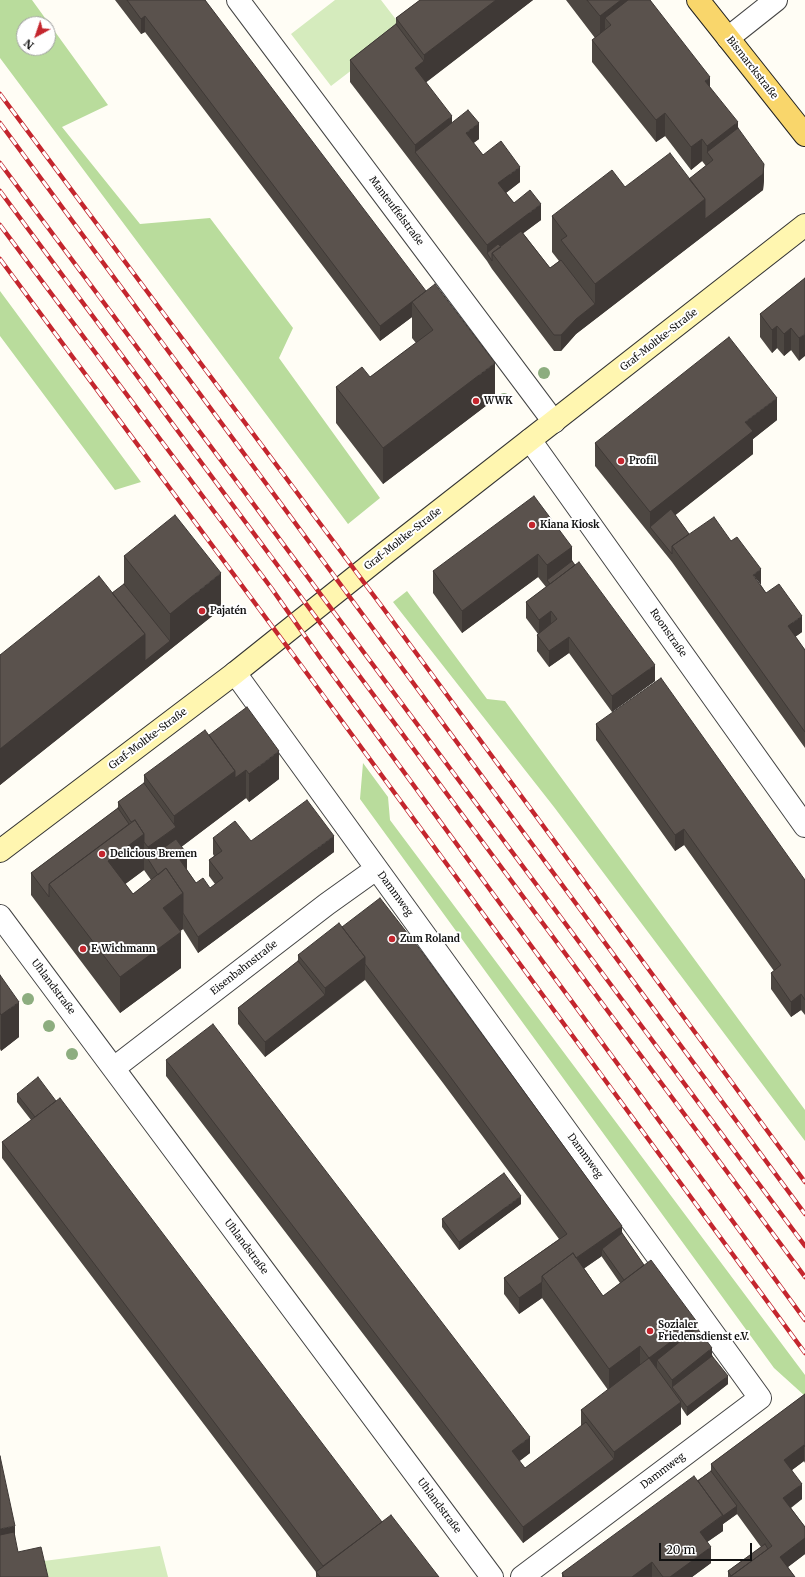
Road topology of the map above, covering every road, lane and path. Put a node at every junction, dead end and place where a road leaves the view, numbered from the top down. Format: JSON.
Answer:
{"nodes":[{"id":1,"x":238,"y":0,"type":"edge"},
{"id":2,"x":698,"y":0,"type":"edge"},
{"id":3,"x":776,"y":0,"type":"edge"},
{"id":4,"x":728,"y":38,"type":"junction"},
{"id":5,"x":805,"y":135,"type":"edge"},
{"id":6,"x":805,"y":225,"type":"edge"},
{"id":7,"x":554,"y":422,"type":"junction"},
{"id":8,"x":530,"y":440,"type":"junction"},
{"id":9,"x":235,"y":673,"type":"junction"},
{"id":10,"x":805,"y":826,"type":"edge"},
{"id":11,"x":0,"y":851,"type":"edge"},
{"id":12,"x":376,"y":869,"type":"junction"},
{"id":13,"x":0,"y":916,"type":"edge"},
{"id":14,"x":114,"y":1068,"type":"junction"},
{"id":15,"x":492,"y":1577,"type":"edge"},
{"id":16,"x":522,"y":1577,"type":"edge"}],
"edges":[{"from":1,"to":7,"type":"street","name":"Manteuffelstraße"},
{"from":2,"to":4,"type":"main road","name":"Bismarckstraße"},
{"from":3,"to":4,"type":"street"},
{"from":4,"to":5,"type":"main road","name":"Bismarckstraße"},
{"from":6,"to":7,"type":"main road","name":"Graf-Moltke-Straße"},
{"from":7,"to":8,"type":"main road","name":"Graf-Moltke-Straße"},
{"from":8,"to":9,"type":"main road","name":"Graf-Moltke-Straße"},
{"from":8,"to":10,"type":"street","name":"Roonstraße"},
{"from":9,"to":11,"type":"main road","name":"Graf-Moltke-Straße"},
{"from":9,"to":12,"type":"street","name":"Dammweg"},
{"from":12,"to":14,"type":"street","name":"Eisenbahnstraße"},
{"from":12,"to":16,"type":"street","name":"Dammweg"},
{"from":13,"to":14,"type":"street","name":"Uhlandstraße"},
{"from":14,"to":15,"type":"street","name":"Uhlandstraße"}]}
